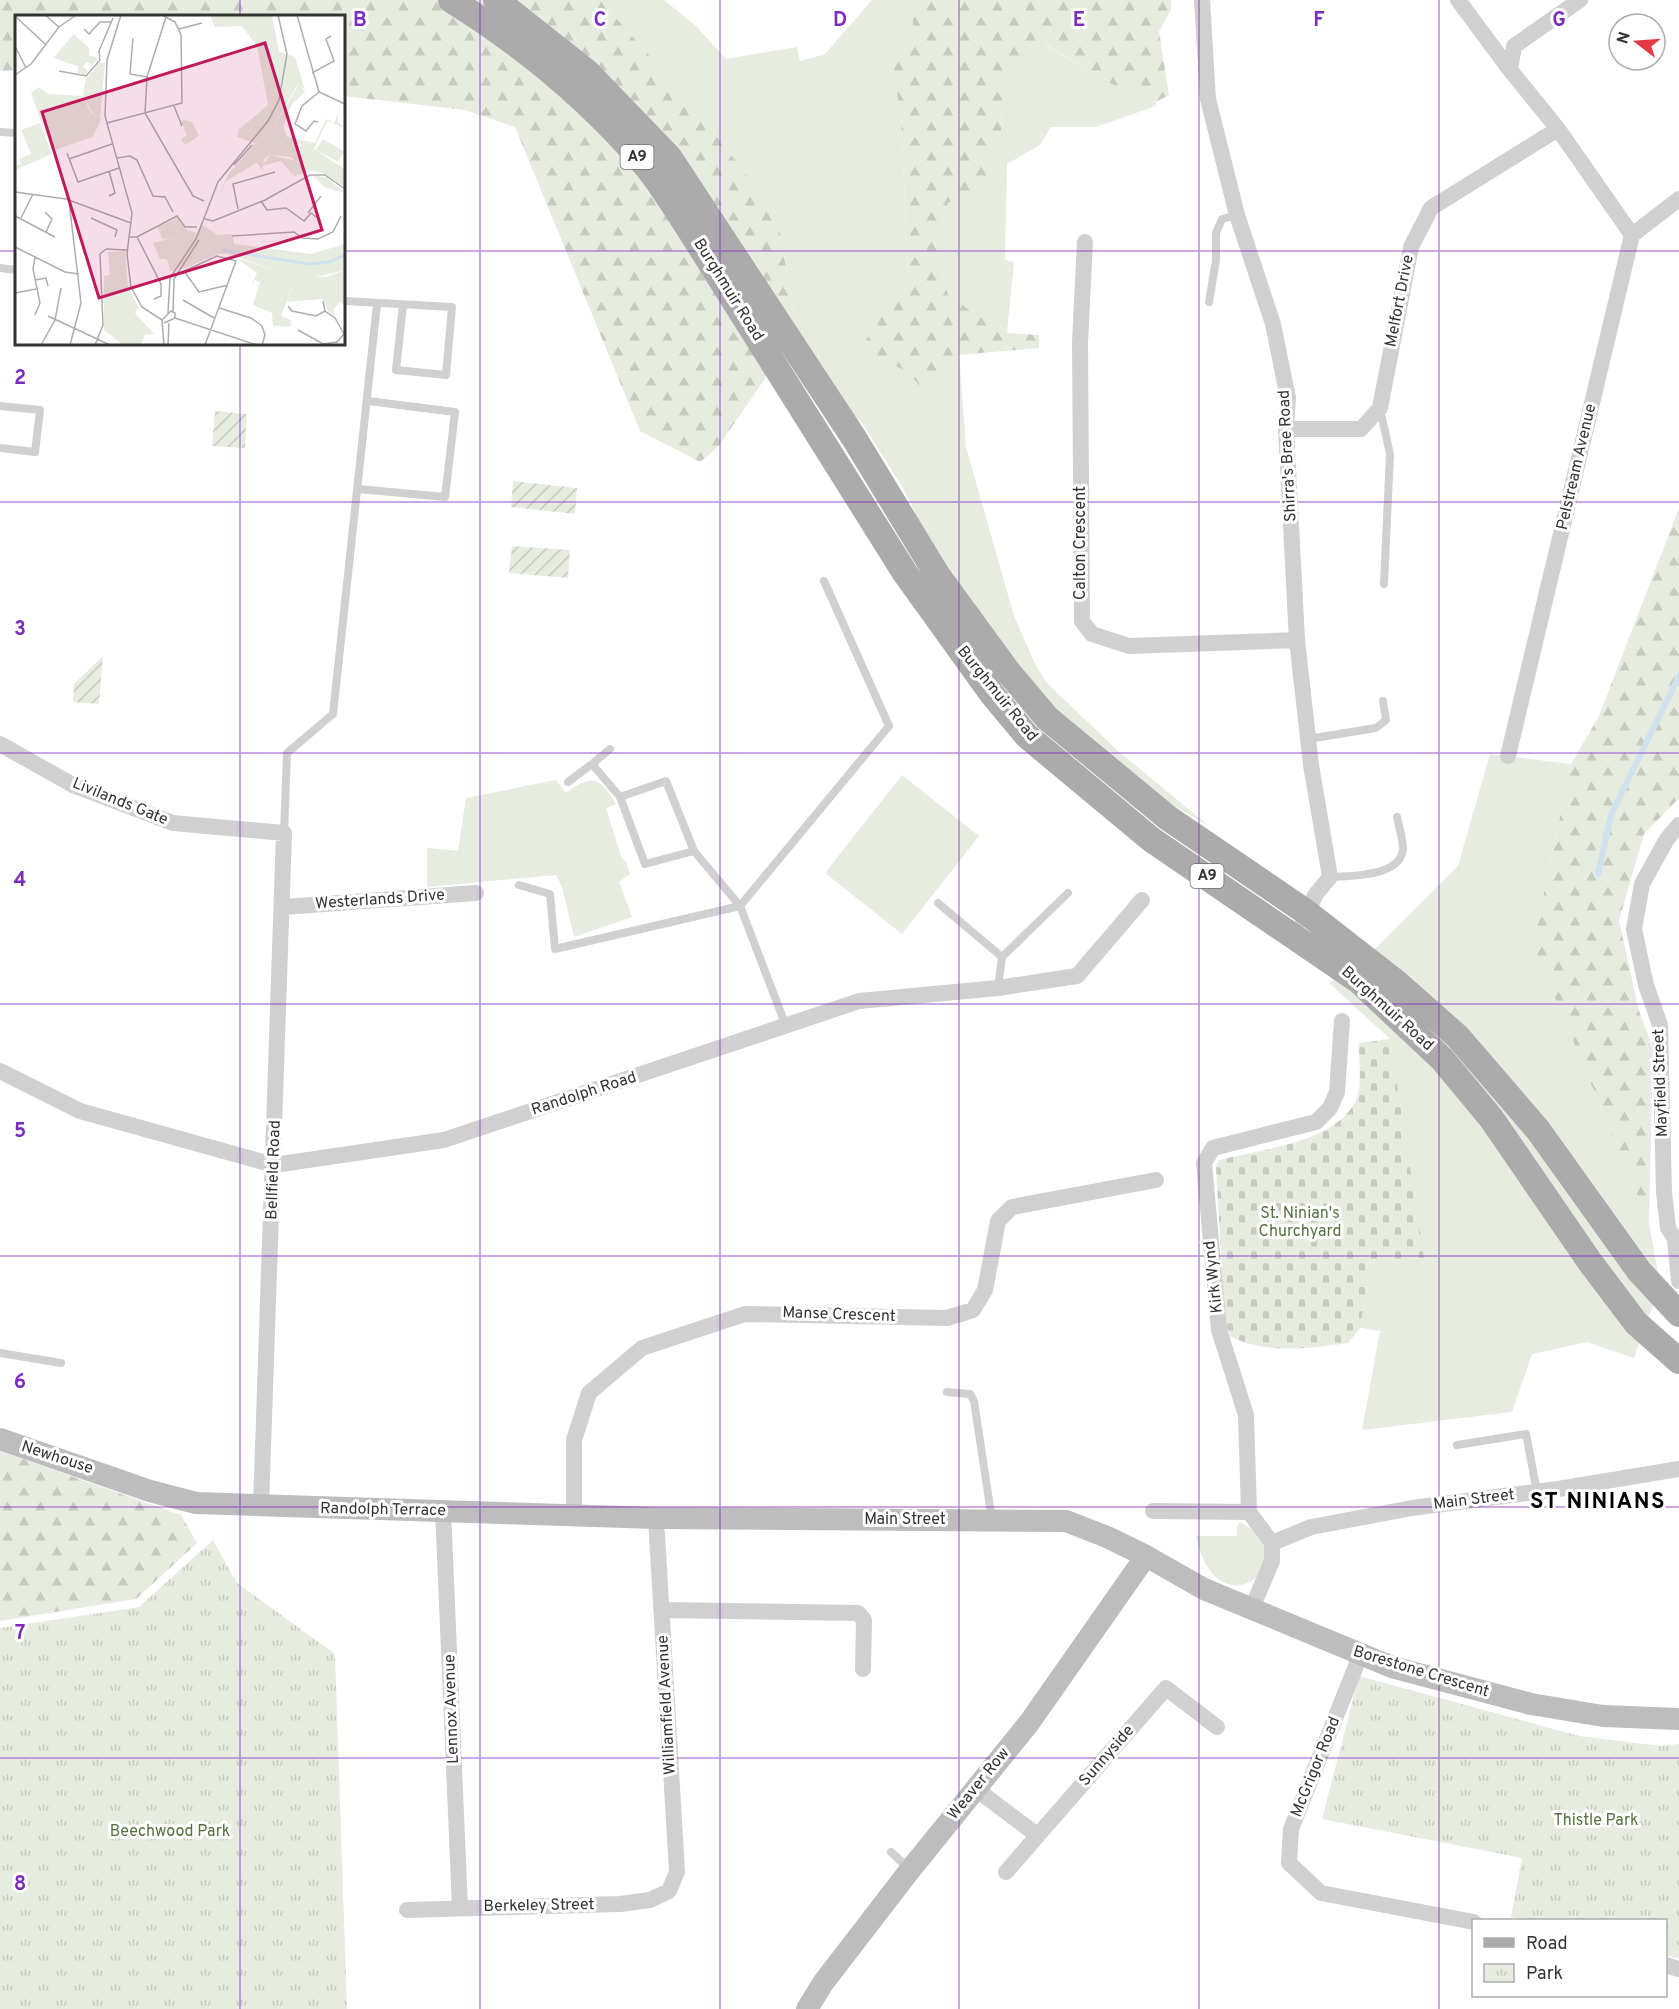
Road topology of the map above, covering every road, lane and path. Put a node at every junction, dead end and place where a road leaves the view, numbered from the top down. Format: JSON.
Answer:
{"nodes":[{"id":1,"x":451,"y":0,"type":"edge"},
{"id":2,"x":496,"y":0,"type":"edge"},
{"id":3,"x":1202,"y":0,"type":"edge"},
{"id":4,"x":1458,"y":0,"type":"edge"},
{"id":5,"x":1580,"y":0,"type":"edge"},
{"id":6,"x":1510,"y":70,"type":"junction"},
{"id":7,"x":1558,"y":129,"type":"junction"},
{"id":8,"x":0,"y":132,"type":"edge"},
{"id":9,"x":15,"y":133,"type":"edge"},
{"id":10,"x":1679,"y":199,"type":"edge"},
{"id":11,"x":1237,"y":215,"type":"junction"},
{"id":12,"x":1632,"y":235,"type":"junction"},
{"id":13,"x":1085,"y":242,"type":"dead end"},
{"id":14,"x":0,"y":268,"type":"edge"},
{"id":15,"x":15,"y":270,"type":"edge"},
{"id":16,"x":345,"y":301,"type":"edge"},
{"id":17,"x":1209,"y":302,"type":"dead end"},
{"id":18,"x":377,"y":304,"type":"junction"},
{"id":19,"x":403,"y":305,"type":"junction"},
{"id":20,"x":368,"y":401,"type":"junction"},
{"id":21,"x":0,"y":406,"type":"edge"},
{"id":22,"x":1380,"y":408,"type":"junction"},
{"id":23,"x":1286,"y":429,"type":"junction"},
{"id":24,"x":0,"y":448,"type":"edge"},
{"id":25,"x":358,"y":489,"type":"junction"},
{"id":26,"x":824,"y":581,"type":"dead end"},
{"id":27,"x":1384,"y":584,"type":"dead end"},
{"id":28,"x":1297,"y":640,"type":"junction"},
{"id":29,"x":1383,"y":701,"type":"dead end"},
{"id":30,"x":1308,"y":739,"type":"junction"},
{"id":31,"x":0,"y":744,"type":"edge"},
{"id":32,"x":610,"y":749,"type":"dead end"},
{"id":33,"x":1508,"y":756,"type":"dead end"},
{"id":34,"x":592,"y":764,"type":"junction"},
{"id":35,"x":568,"y":782,"type":"dead end"},
{"id":36,"x":620,"y":797,"type":"junction"},
{"id":37,"x":1397,"y":817,"type":"dead end"},
{"id":38,"x":1679,"y":825,"type":"edge"},
{"id":39,"x":284,"y":833,"type":"junction"},
{"id":40,"x":694,"y":851,"type":"junction"},
{"id":41,"x":1330,"y":877,"type":"junction"},
{"id":42,"x":519,"y":885,"type":"dead end"},
{"id":43,"x":476,"y":893,"type":"dead end"},
{"id":44,"x":1068,"y":893,"type":"dead end"},
{"id":45,"x":1142,"y":900,"type":"dead end"},
{"id":46,"x":938,"y":903,"type":"dead end"},
{"id":47,"x":740,"y":906,"type":"junction"},
{"id":48,"x":283,"y":907,"type":"junction"},
{"id":49,"x":1306,"y":912,"type":"junction"},
{"id":50,"x":1295,"y":935,"type":"junction"},
{"id":51,"x":1002,"y":957,"type":"junction"},
{"id":52,"x":998,"y":988,"type":"junction"},
{"id":53,"x":1342,"y":1022,"type":"dead end"},
{"id":54,"x":786,"y":1026,"type":"junction"},
{"id":55,"x":0,"y":1071,"type":"edge"},
{"id":56,"x":274,"y":1165,"type":"junction"},
{"id":57,"x":1156,"y":1179,"type":"dead end"},
{"id":58,"x":1677,"y":1238,"type":"edge"},
{"id":59,"x":1679,"y":1281,"type":"edge"},
{"id":60,"x":1679,"y":1314,"type":"edge"},
{"id":61,"x":0,"y":1353,"type":"edge"},
{"id":62,"x":1679,"y":1361,"type":"edge"},
{"id":63,"x":61,"y":1363,"type":"dead end"},
{"id":64,"x":947,"y":1392,"type":"dead end"},
{"id":65,"x":0,"y":1439,"type":"edge"},
{"id":66,"x":1457,"y":1445,"type":"dead end"},
{"id":67,"x":1679,"y":1469,"type":"edge"},
{"id":68,"x":114,"y":1477,"type":"joint"},
{"id":69,"x":1537,"y":1492,"type":"junction"},
{"id":70,"x":261,"y":1506,"type":"junction"},
{"id":71,"x":443,"y":1510,"type":"junction"},
{"id":72,"x":1153,"y":1511,"type":"dead end"},
{"id":73,"x":1249,"y":1512,"type":"junction"},
{"id":74,"x":574,"y":1514,"type":"junction"},
{"id":75,"x":656,"y":1518,"type":"junction"},
{"id":76,"x":993,"y":1521,"type":"junction"},
{"id":77,"x":1272,"y":1543,"type":"junction"},
{"id":78,"x":1146,"y":1556,"type":"junction"},
{"id":79,"x":1252,"y":1608,"type":"junction"},
{"id":80,"x":662,"y":1610,"type":"junction"},
{"id":81,"x":1360,"y":1656,"type":"junction"},
{"id":82,"x":863,"y":1669,"type":"dead end"},
{"id":83,"x":1679,"y":1719,"type":"edge"},
{"id":84,"x":1216,"y":1727,"type":"dead end"},
{"id":85,"x":976,"y":1789,"type":"junction"},
{"id":86,"x":1037,"y":1835,"type":"junction"},
{"id":87,"x":891,"y":1852,"type":"dead end"},
{"id":88,"x":910,"y":1870,"type":"junction"},
{"id":89,"x":1006,"y":1872,"type":"dead end"},
{"id":90,"x":669,"y":1891,"type":"joint"},
{"id":91,"x":460,"y":1908,"type":"junction"},
{"id":92,"x":407,"y":1910,"type":"dead end"},
{"id":93,"x":1472,"y":1922,"type":"edge"},
{"id":94,"x":807,"y":2009,"type":"edge"}],
"edges":[{"from":1,"to":50,"type":"main road","name":"Burghmuir Road","number":"A9"},
{"from":2,"to":49,"type":"main road","name":"Burghmuir Road","number":"A9"},
{"from":3,"to":11,"type":"street","name":"Shirra's Brae Road"},
{"from":4,"to":6,"type":"street"},
{"from":5,"to":6,"type":"street"},
{"from":6,"to":7,"type":"street"},
{"from":7,"to":12,"type":"street"},
{"from":7,"to":22,"type":"street","name":"Melfort Drive"},
{"from":8,"to":9,"type":"lane"},
{"from":10,"to":12,"type":"street"},
{"from":11,"to":17,"type":"lane"},
{"from":11,"to":23,"type":"street","name":"Shirra's Brae Road"},
{"from":12,"to":33,"type":"street","name":"Pelstream Avenue"},
{"from":13,"to":28,"type":"street","name":"Calton Crescent"},
{"from":14,"to":15,"type":"lane"},
{"from":16,"to":18,"type":"lane"},
{"from":18,"to":19,"type":"lane"},
{"from":18,"to":20,"type":"lane"},
{"from":19,"to":19,"type":"lane"},
{"from":20,"to":25,"type":"lane"},
{"from":20,"to":25,"type":"lane"},
{"from":21,"to":24,"type":"lane"},
{"from":22,"to":23,"type":"street"},
{"from":22,"to":27,"type":"lane"},
{"from":23,"to":28,"type":"street","name":"Shirra's Brae Road"},
{"from":25,"to":39,"type":"lane"},
{"from":26,"to":47,"type":"lane"},
{"from":28,"to":30,"type":"street","name":"Shirra's Brae Road"},
{"from":29,"to":30,"type":"lane"},
{"from":30,"to":41,"type":"street","name":"Shirra's Brae Road"},
{"from":31,"to":39,"type":"street","name":"Livilands Gate"},
{"from":32,"to":34,"type":"lane"},
{"from":34,"to":35,"type":"lane"},
{"from":34,"to":36,"type":"lane"},
{"from":36,"to":40,"type":"lane"},
{"from":36,"to":40,"type":"lane"},
{"from":37,"to":41,"type":"lane"},
{"from":38,"to":58,"type":"street","name":"Mayfield Street"},
{"from":39,"to":48,"type":"street","name":"Bellfield Road"},
{"from":40,"to":47,"type":"lane"},
{"from":41,"to":49,"type":"street"},
{"from":42,"to":47,"type":"lane"},
{"from":43,"to":48,"type":"street","name":"Westerlands Drive"},
{"from":44,"to":51,"type":"lane"},
{"from":45,"to":52,"type":"street","name":"Randolph Road"},
{"from":46,"to":51,"type":"lane"},
{"from":47,"to":54,"type":"lane"},
{"from":48,"to":56,"type":"street","name":"Bellfield Road"},
{"from":49,"to":50,"type":"street"},
{"from":49,"to":60,"type":"main road","name":"Burghmuir Road","number":"A9"},
{"from":50,"to":62,"type":"main road","name":"Burghmuir Road","number":"A9"},
{"from":51,"to":52,"type":"lane"},
{"from":52,"to":54,"type":"street","name":"Randolph Road"},
{"from":53,"to":73,"type":"street","name":"Kirk Wynd"},
{"from":54,"to":56,"type":"street","name":"Randolph Road"},
{"from":55,"to":56,"type":"street","name":"Randolph Road"},
{"from":56,"to":70,"type":"street","name":"Bellfield Road"},
{"from":57,"to":74,"type":"street","name":"Manse Crescent"},
{"from":58,"to":59,"type":"street","name":"Mayfield Street"},
{"from":61,"to":63,"type":"lane"},
{"from":64,"to":76,"type":"lane"},
{"from":65,"to":68,"type":"main road","name":"Newhouse"},
{"from":66,"to":69,"type":"lane"},
{"from":67,"to":69,"type":"street","name":"Main Street"},
{"from":68,"to":70,"type":"main road","name":"Randolph Terrace"},
{"from":69,"to":77,"type":"street","name":"Main Street"},
{"from":70,"to":71,"type":"main road","name":"Randolph Terrace"},
{"from":71,"to":74,"type":"main road","name":"Randolph Terrace"},
{"from":71,"to":91,"type":"street","name":"Lennox Avenue"},
{"from":72,"to":73,"type":"street"},
{"from":73,"to":77,"type":"street"},
{"from":74,"to":75,"type":"main road","name":"Randolph Terrace"},
{"from":75,"to":76,"type":"main road","name":"Main Street"},
{"from":75,"to":80,"type":"street","name":"Williamfield Avenue"},
{"from":76,"to":78,"type":"main road","name":"Main Street"},
{"from":77,"to":79,"type":"street"},
{"from":78,"to":79,"type":"main road","name":"Borestone Crescent"},
{"from":78,"to":85,"type":"main road","name":"Weaver Row"},
{"from":79,"to":81,"type":"main road","name":"Borestone Crescent"},
{"from":80,"to":82,"type":"street"},
{"from":80,"to":90,"type":"street","name":"Williamfield Avenue"},
{"from":81,"to":83,"type":"main road","name":"Borestone Crescent"},
{"from":81,"to":93,"type":"street","name":"McGrigor Road"},
{"from":84,"to":86,"type":"street","name":"Sunnyside"},
{"from":85,"to":86,"type":"street"},
{"from":85,"to":88,"type":"main road","name":"Weaver Row"},
{"from":86,"to":89,"type":"street","name":"Sunnyside"},
{"from":87,"to":88,"type":"lane"},
{"from":88,"to":94,"type":"main road","name":"Weaver Row"},
{"from":90,"to":91,"type":"street","name":"Berkeley Street"},
{"from":91,"to":92,"type":"street","name":"Berkeley Street"}]}
